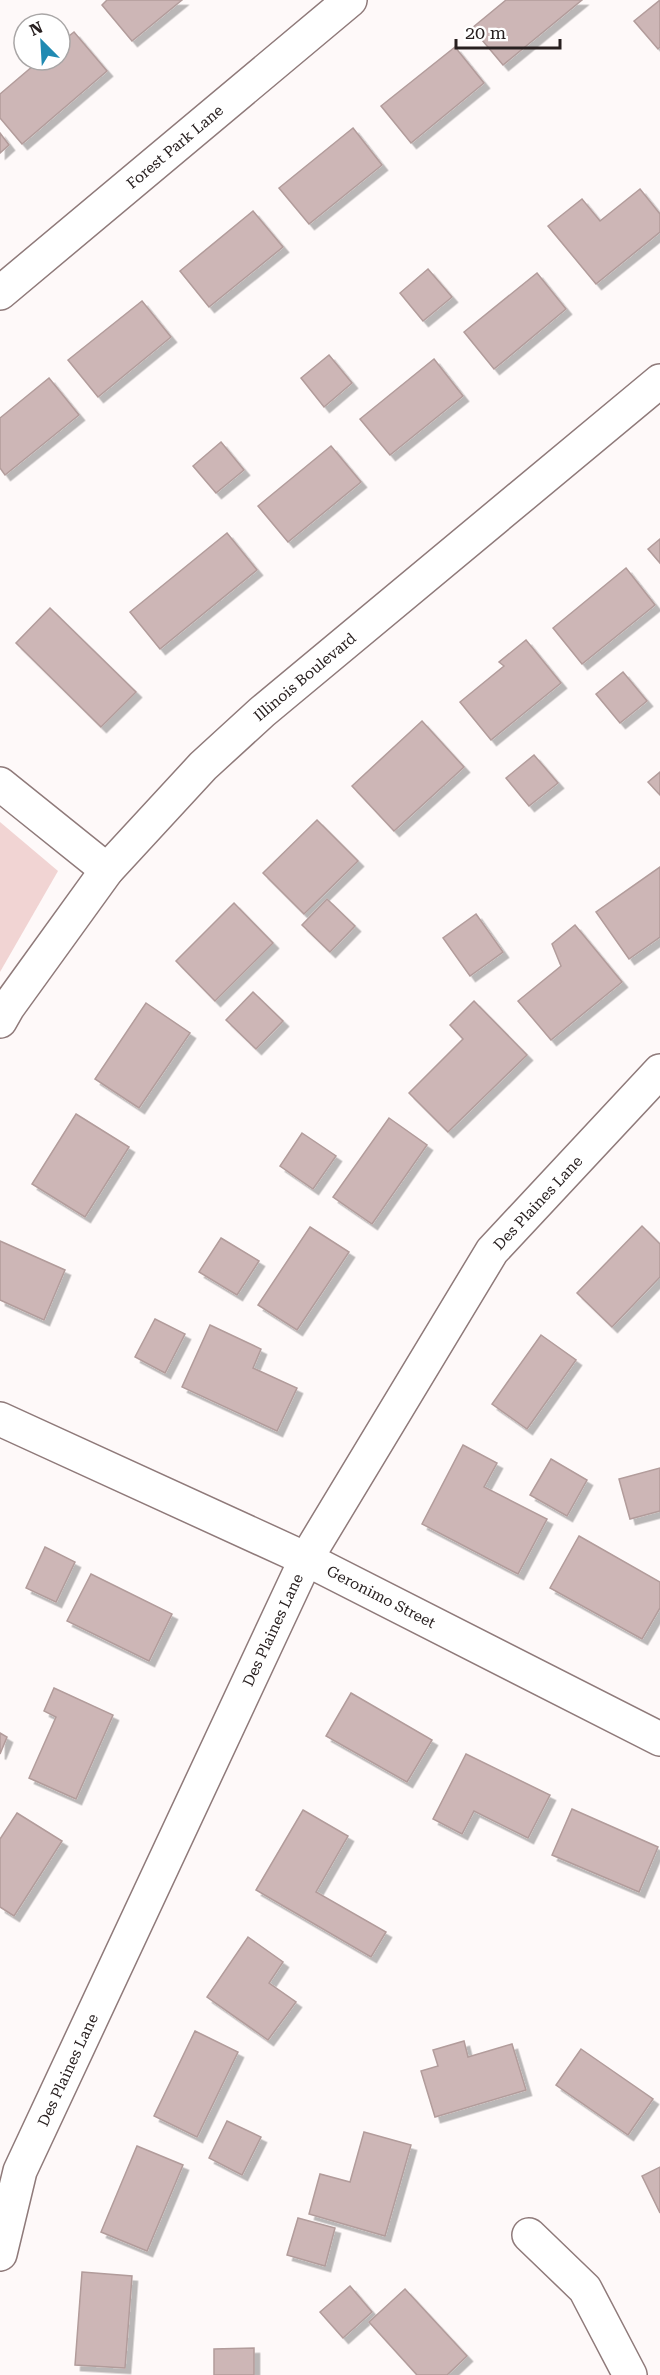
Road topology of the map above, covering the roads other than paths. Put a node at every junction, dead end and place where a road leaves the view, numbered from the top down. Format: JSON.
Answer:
{"nodes":[{"id":1,"x":350,"y":0,"type":"edge"},
{"id":2,"x":0,"y":293,"type":"edge"},
{"id":3,"x":660,"y":381,"type":"edge"},
{"id":4,"x":0,"y":784,"type":"edge"},
{"id":5,"x":107,"y":870,"type":"junction"},
{"id":6,"x":0,"y":1021,"type":"edge"},
{"id":7,"x":660,"y":1071,"type":"edge"},
{"id":8,"x":0,"y":1419,"type":"edge"},
{"id":9,"x":306,"y":1559,"type":"junction"},
{"id":10,"x":660,"y":1739,"type":"edge"},
{"id":11,"x":529,"y":2235,"type":"dead end"},
{"id":12,"x":0,"y":2254,"type":"edge"},
{"id":13,"x":630,"y":2375,"type":"edge"}],
"edges":[{"from":1,"to":2,"type":"street","name":"Forest Park Lane"},
{"from":3,"to":5,"type":"street","name":"Illinois Boulevard"},
{"from":4,"to":5,"type":"street"},
{"from":5,"to":6,"type":"street","name":"Illinois Boulevard"},
{"from":7,"to":9,"type":"street","name":"Des Plaines Lane"},
{"from":8,"to":9,"type":"street","name":"Geronimo Street"},
{"from":9,"to":10,"type":"street","name":"Geronimo Street"},
{"from":9,"to":12,"type":"street","name":"Des Plaines Lane"},
{"from":11,"to":13,"type":"street"}]}
